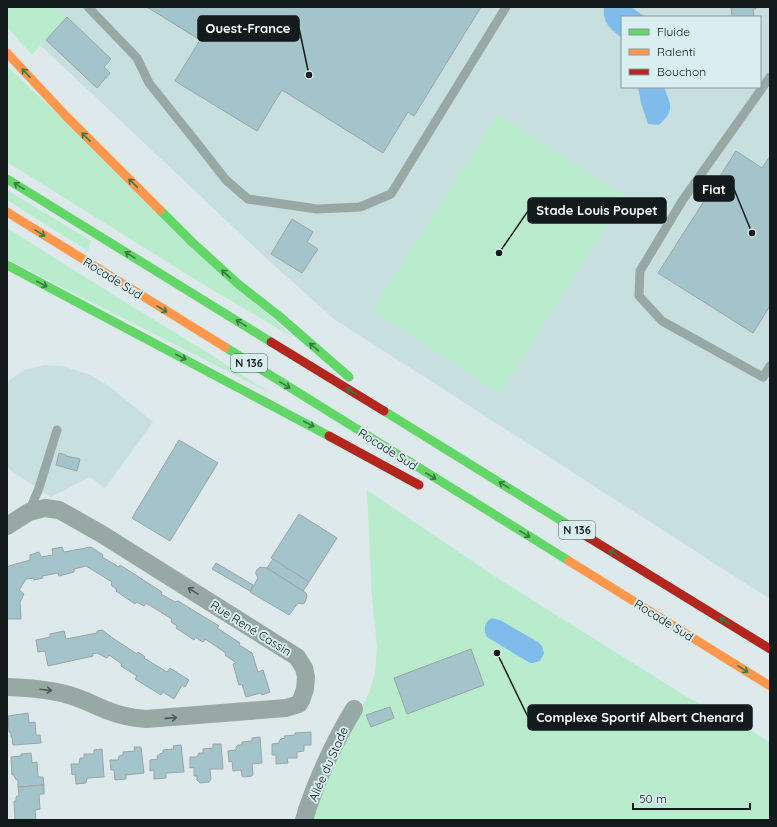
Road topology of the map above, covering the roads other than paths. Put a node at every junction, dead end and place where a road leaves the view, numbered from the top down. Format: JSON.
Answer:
{"nodes":[{"id":1,"x":88,"y":7,"type":"edge"},
{"id":2,"x":506,"y":7,"type":"edge"},
{"id":3,"x":7,"y":52,"type":"edge"},
{"id":4,"x":769,"y":80,"type":"edge"},
{"id":5,"x":7,"y":179,"type":"edge"},
{"id":6,"x":7,"y":212,"type":"edge"},
{"id":7,"x":7,"y":265,"type":"edge"},
{"id":8,"x":770,"y":366,"type":"edge"},
{"id":9,"x":397,"y":418,"type":"junction"},
{"id":10,"x":57,"y":430,"type":"dead end"},
{"id":11,"x":428,"y":491,"type":"dead end"},
{"id":12,"x":467,"y":508,"type":"dead end"},
{"id":13,"x":29,"y":512,"type":"junction"},
{"id":14,"x":492,"y":514,"type":"junction"},
{"id":15,"x":8,"y":520,"type":"edge"},
{"id":16,"x":770,"y":650,"type":"edge"},
{"id":17,"x":770,"y":686,"type":"edge"},
{"id":18,"x":7,"y":687,"type":"edge"},
{"id":19,"x":354,"y":709,"type":"dead end"},
{"id":20,"x":304,"y":820,"type":"edge"}],
"edges":[{"from":1,"to":2,"type":"lane"},
{"from":9,"to":3,"type":"highway","one_way":true},
{"from":4,"to":8,"type":"lane"},
{"from":9,"to":5,"type":"highway","number":"N 136","one_way":true},
{"from":6,"to":14,"type":"highway","name":"Rocade Sud","number":"N 136","one_way":true},
{"from":7,"to":11,"type":"highway","one_way":true},
{"from":16,"to":9,"type":"highway","number":"N 136","one_way":true},
{"from":10,"to":13,"type":"lane"},
{"from":12,"to":14,"type":"highway"},
{"from":13,"to":15,"type":"street","name":"Rue René Cassin"},
{"from":18,"to":13,"type":"street","name":"Rue René Cassin","one_way":true},
{"from":14,"to":17,"type":"highway","name":"Rocade Sud","number":"N 136","one_way":true},
{"from":19,"to":20,"type":"street","name":"Allée du Stade"}]}
